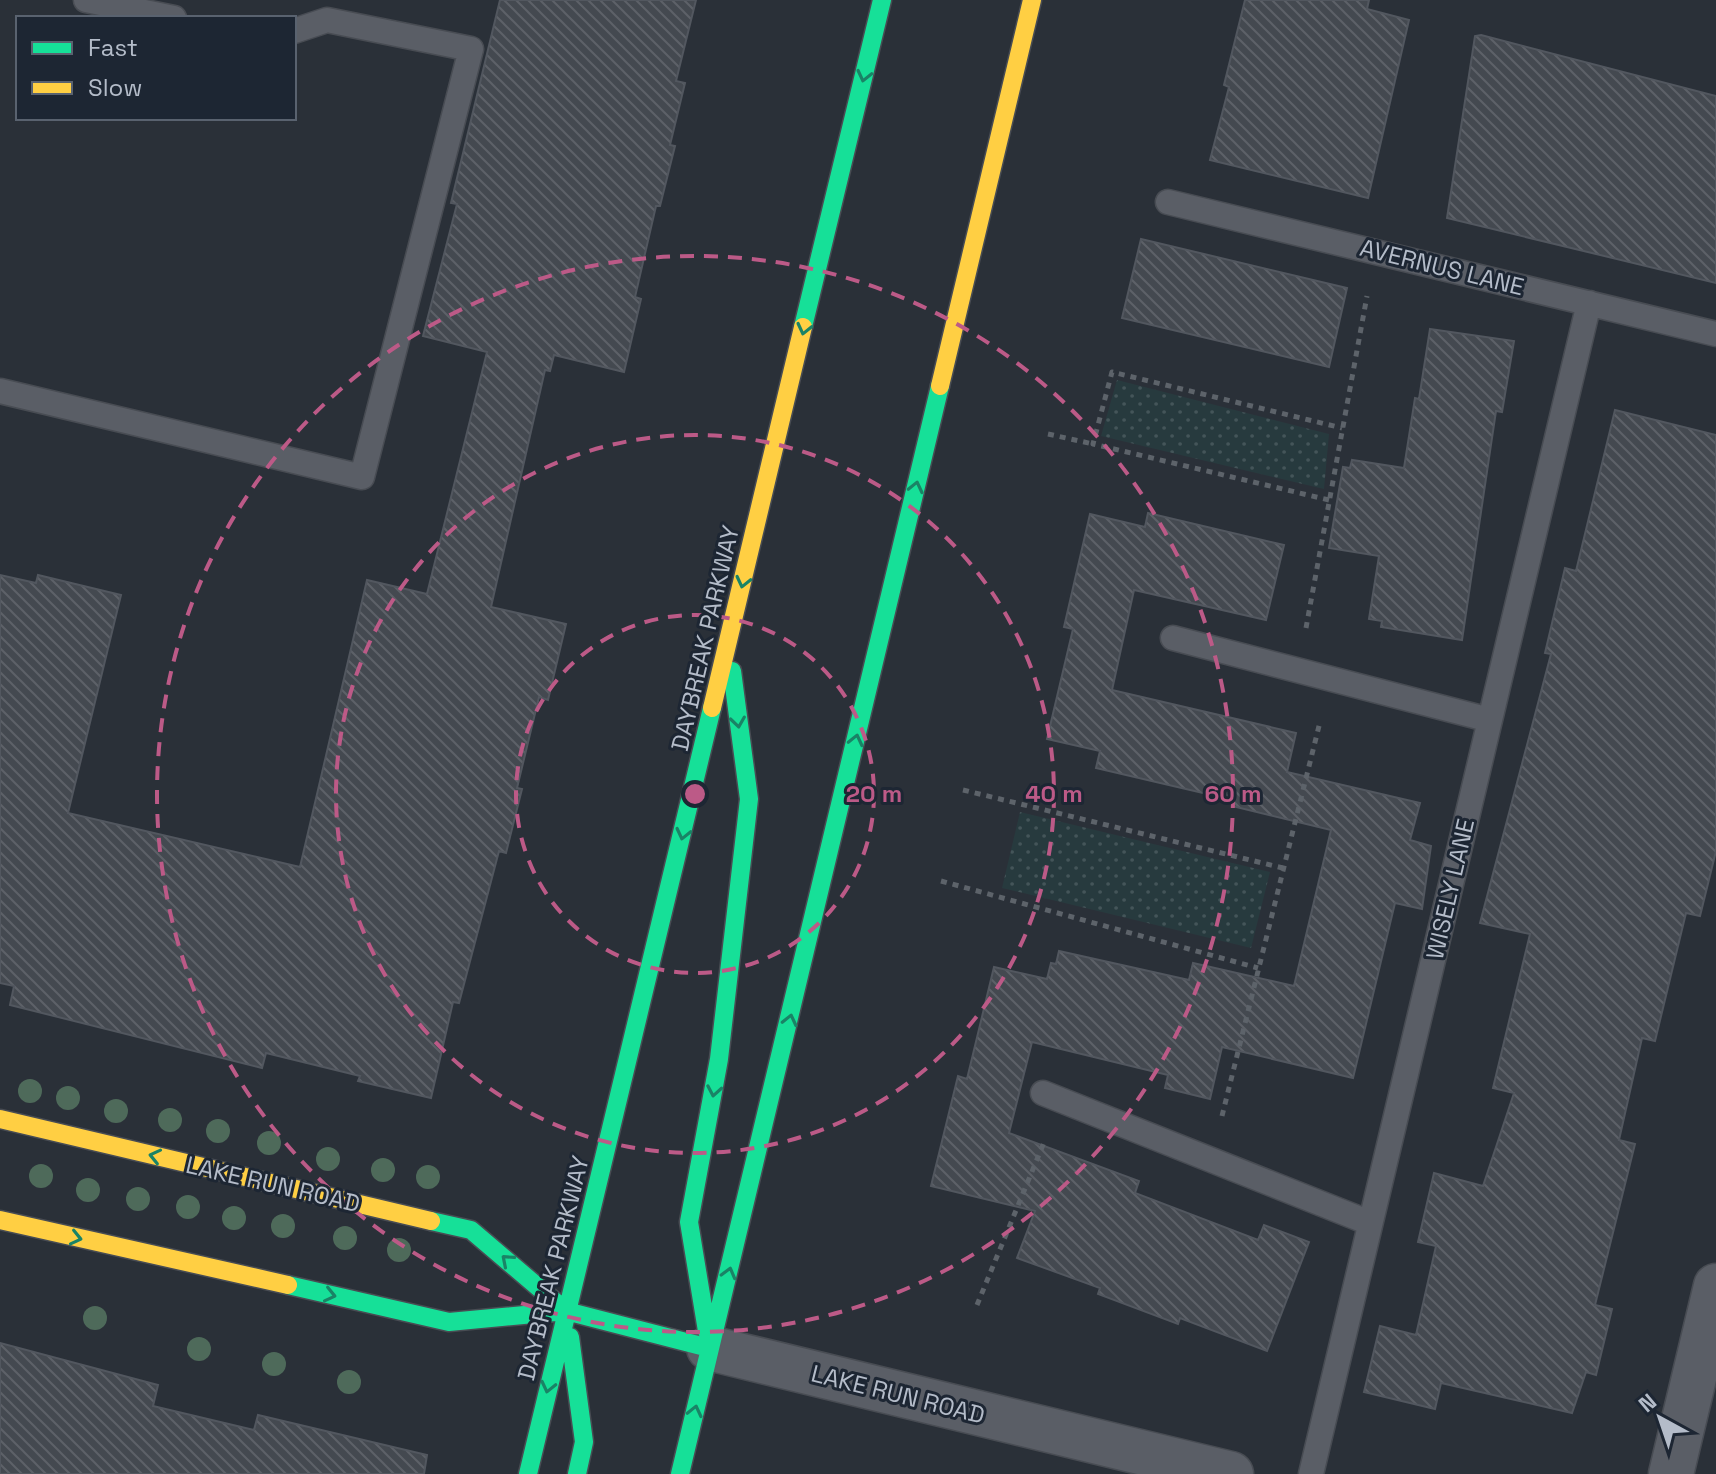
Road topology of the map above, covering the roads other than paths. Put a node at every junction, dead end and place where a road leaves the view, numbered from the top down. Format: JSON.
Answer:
{"nodes":[{"id":1,"x":86,"y":0,"type":"edge"},
{"id":2,"x":882,"y":0,"type":"edge"},
{"id":3,"x":1032,"y":0,"type":"edge"},
{"id":4,"x":164,"y":16,"type":"edge"},
{"id":5,"x":296,"y":30,"type":"edge"},
{"id":6,"x":1168,"y":202,"type":"dead end"},
{"id":7,"x":1589,"y":303,"type":"junction"},
{"id":8,"x":1716,"y":334,"type":"edge"},
{"id":9,"x":0,"y":391,"type":"edge"},
{"id":10,"x":1173,"y":638,"type":"dead end"},
{"id":11,"x":728,"y":645,"type":"junction"},
{"id":12,"x":1490,"y":720,"type":"junction"},
{"id":13,"x":1052,"y":1096,"type":"road end"},
{"id":14,"x":0,"y":1119,"type":"edge"},
{"id":15,"x":0,"y":1220,"type":"edge"},
{"id":16,"x":1370,"y":1223,"type":"junction"},
{"id":17,"x":1716,"y":1286,"type":"edge"},
{"id":18,"x":566,"y":1311,"type":"junction"},
{"id":19,"x":709,"y":1348,"type":"junction"},
{"id":20,"x":528,"y":1474,"type":"edge"},
{"id":21,"x":577,"y":1474,"type":"edge"},
{"id":22,"x":680,"y":1474,"type":"edge"},
{"id":23,"x":1231,"y":1474,"type":"edge"},
{"id":24,"x":1311,"y":1474,"type":"edge"},
{"id":25,"x":1671,"y":1474,"type":"edge"}],
"edges":[{"from":1,"to":4,"type":"lane"},
{"from":2,"to":11,"type":"main road","name":"DAYBREAK PARKWAY","one_way":true},
{"from":19,"to":3,"type":"main road","one_way":true},
{"from":5,"to":9,"type":"lane"},
{"from":6,"to":7,"type":"lane","name":"AVERNUS LANE"},
{"from":7,"to":8,"type":"lane","name":"AVERNUS LANE"},
{"from":7,"to":12,"type":"lane","name":"WISELY LANE"},
{"from":10,"to":12,"type":"lane"},
{"from":11,"to":18,"type":"main road","name":"DAYBREAK PARKWAY","one_way":true},
{"from":11,"to":19,"type":"main road","one_way":true},
{"from":12,"to":16,"type":"lane","name":"WISELY LANE"},
{"from":13,"to":16,"type":"lane"},
{"from":18,"to":14,"type":"main road","name":"LAKE RUN ROAD","one_way":true},
{"from":15,"to":18,"type":"main road","name":"LAKE RUN ROAD","one_way":true},
{"from":16,"to":24,"type":"lane","name":"WISELY LANE"},
{"from":17,"to":25,"type":"street"},
{"from":18,"to":19,"type":"main road","name":"LAKE RUN ROAD"},
{"from":18,"to":20,"type":"main road","name":"DAYBREAK PARKWAY","one_way":true},
{"from":18,"to":21,"type":"main road"},
{"from":22,"to":19,"type":"main road","one_way":true},
{"from":19,"to":23,"type":"street","name":"LAKE RUN ROAD"}]}
